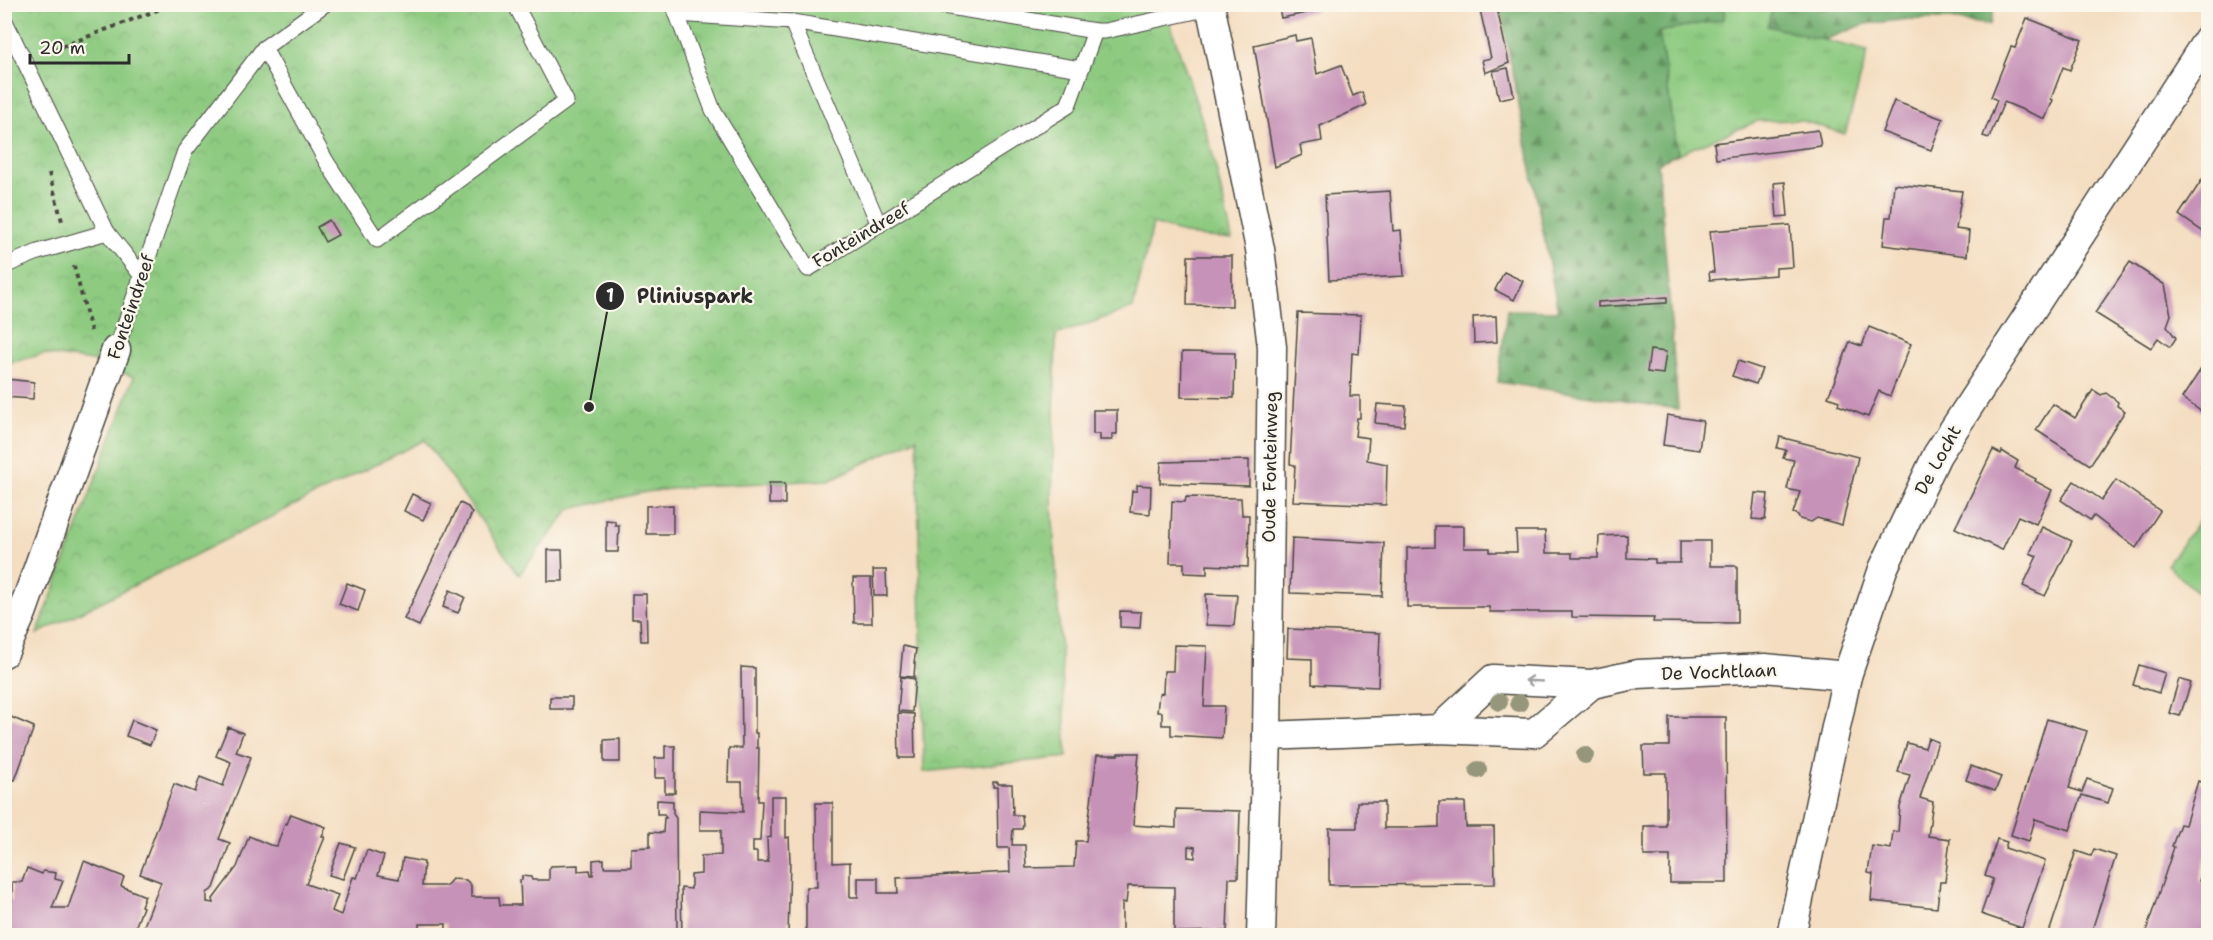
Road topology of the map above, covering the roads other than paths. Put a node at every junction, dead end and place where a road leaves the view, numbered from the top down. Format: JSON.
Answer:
{"nodes":[{"id":1,"x":325,"y":4,"type":"edge"},
{"id":2,"x":515,"y":4,"type":"edge"},
{"id":3,"x":930,"y":4,"type":"edge"},
{"id":4,"x":1210,"y":6,"type":"edge"},
{"id":5,"x":675,"y":9,"type":"edge"},
{"id":6,"x":4,"y":19,"type":"edge"},
{"id":7,"x":792,"y":22,"type":"junction"},
{"id":8,"x":1095,"y":31,"type":"junction"},
{"id":9,"x":2208,"y":39,"type":"edge"},
{"id":10,"x":264,"y":48,"type":"junction"},
{"id":11,"x":1081,"y":69,"type":"junction"},
{"id":12,"x":879,"y":225,"type":"junction"},
{"id":13,"x":107,"y":232,"type":"junction"},
{"id":14,"x":5,"y":265,"type":"edge"},
{"id":15,"x":142,"y":276,"type":"junction"},
{"id":16,"x":117,"y":350,"type":"joint"},
{"id":17,"x":4,"y":653,"type":"edge"},
{"id":18,"x":1847,"y":676,"type":"junction"},
{"id":19,"x":1592,"y":684,"type":"junction"},
{"id":20,"x":1438,"y":729,"type":"junction"},
{"id":21,"x":1267,"y":736,"type":"junction"},
{"id":22,"x":1261,"y":936,"type":"edge"},
{"id":23,"x":1791,"y":936,"type":"edge"}],
"edges":[{"from":1,"to":10,"type":"lane","name":"Fonteindreef"},
{"from":2,"to":10,"type":"lane"},
{"from":3,"to":8,"type":"lane"},
{"from":4,"to":8,"type":"lane"},
{"from":4,"to":21,"type":"street","name":"Oude Fonteinweg"},
{"from":5,"to":7,"type":"lane"},
{"from":5,"to":12,"type":"lane","name":"Fonteindreef"},
{"from":6,"to":13,"type":"lane"},
{"from":7,"to":11,"type":"lane"},
{"from":7,"to":12,"type":"lane"},
{"from":8,"to":11,"type":"lane","name":"Fonteindreef"},
{"from":9,"to":18,"type":"street","name":"De Locht"},
{"from":10,"to":15,"type":"lane","name":"Fonteindreef"},
{"from":11,"to":12,"type":"lane","name":"Fonteindreef"},
{"from":13,"to":14,"type":"lane"},
{"from":13,"to":15,"type":"lane"},
{"from":15,"to":16,"type":"lane","name":"Fonteindreef"},
{"from":16,"to":17,"type":"street","name":"Fonteindreef"},
{"from":18,"to":19,"type":"street","name":"De Vochtlaan"},
{"from":18,"to":23,"type":"street","name":"De Locht"},
{"from":19,"to":20,"type":"street","name":"De Vochtlaan"},
{"from":19,"to":20,"type":"street","name":"De Vochtlaan","one_way":true},
{"from":20,"to":21,"type":"street","name":"De Vochtlaan"},
{"from":21,"to":22,"type":"street","name":"Oude Fonteinweg"}]}
